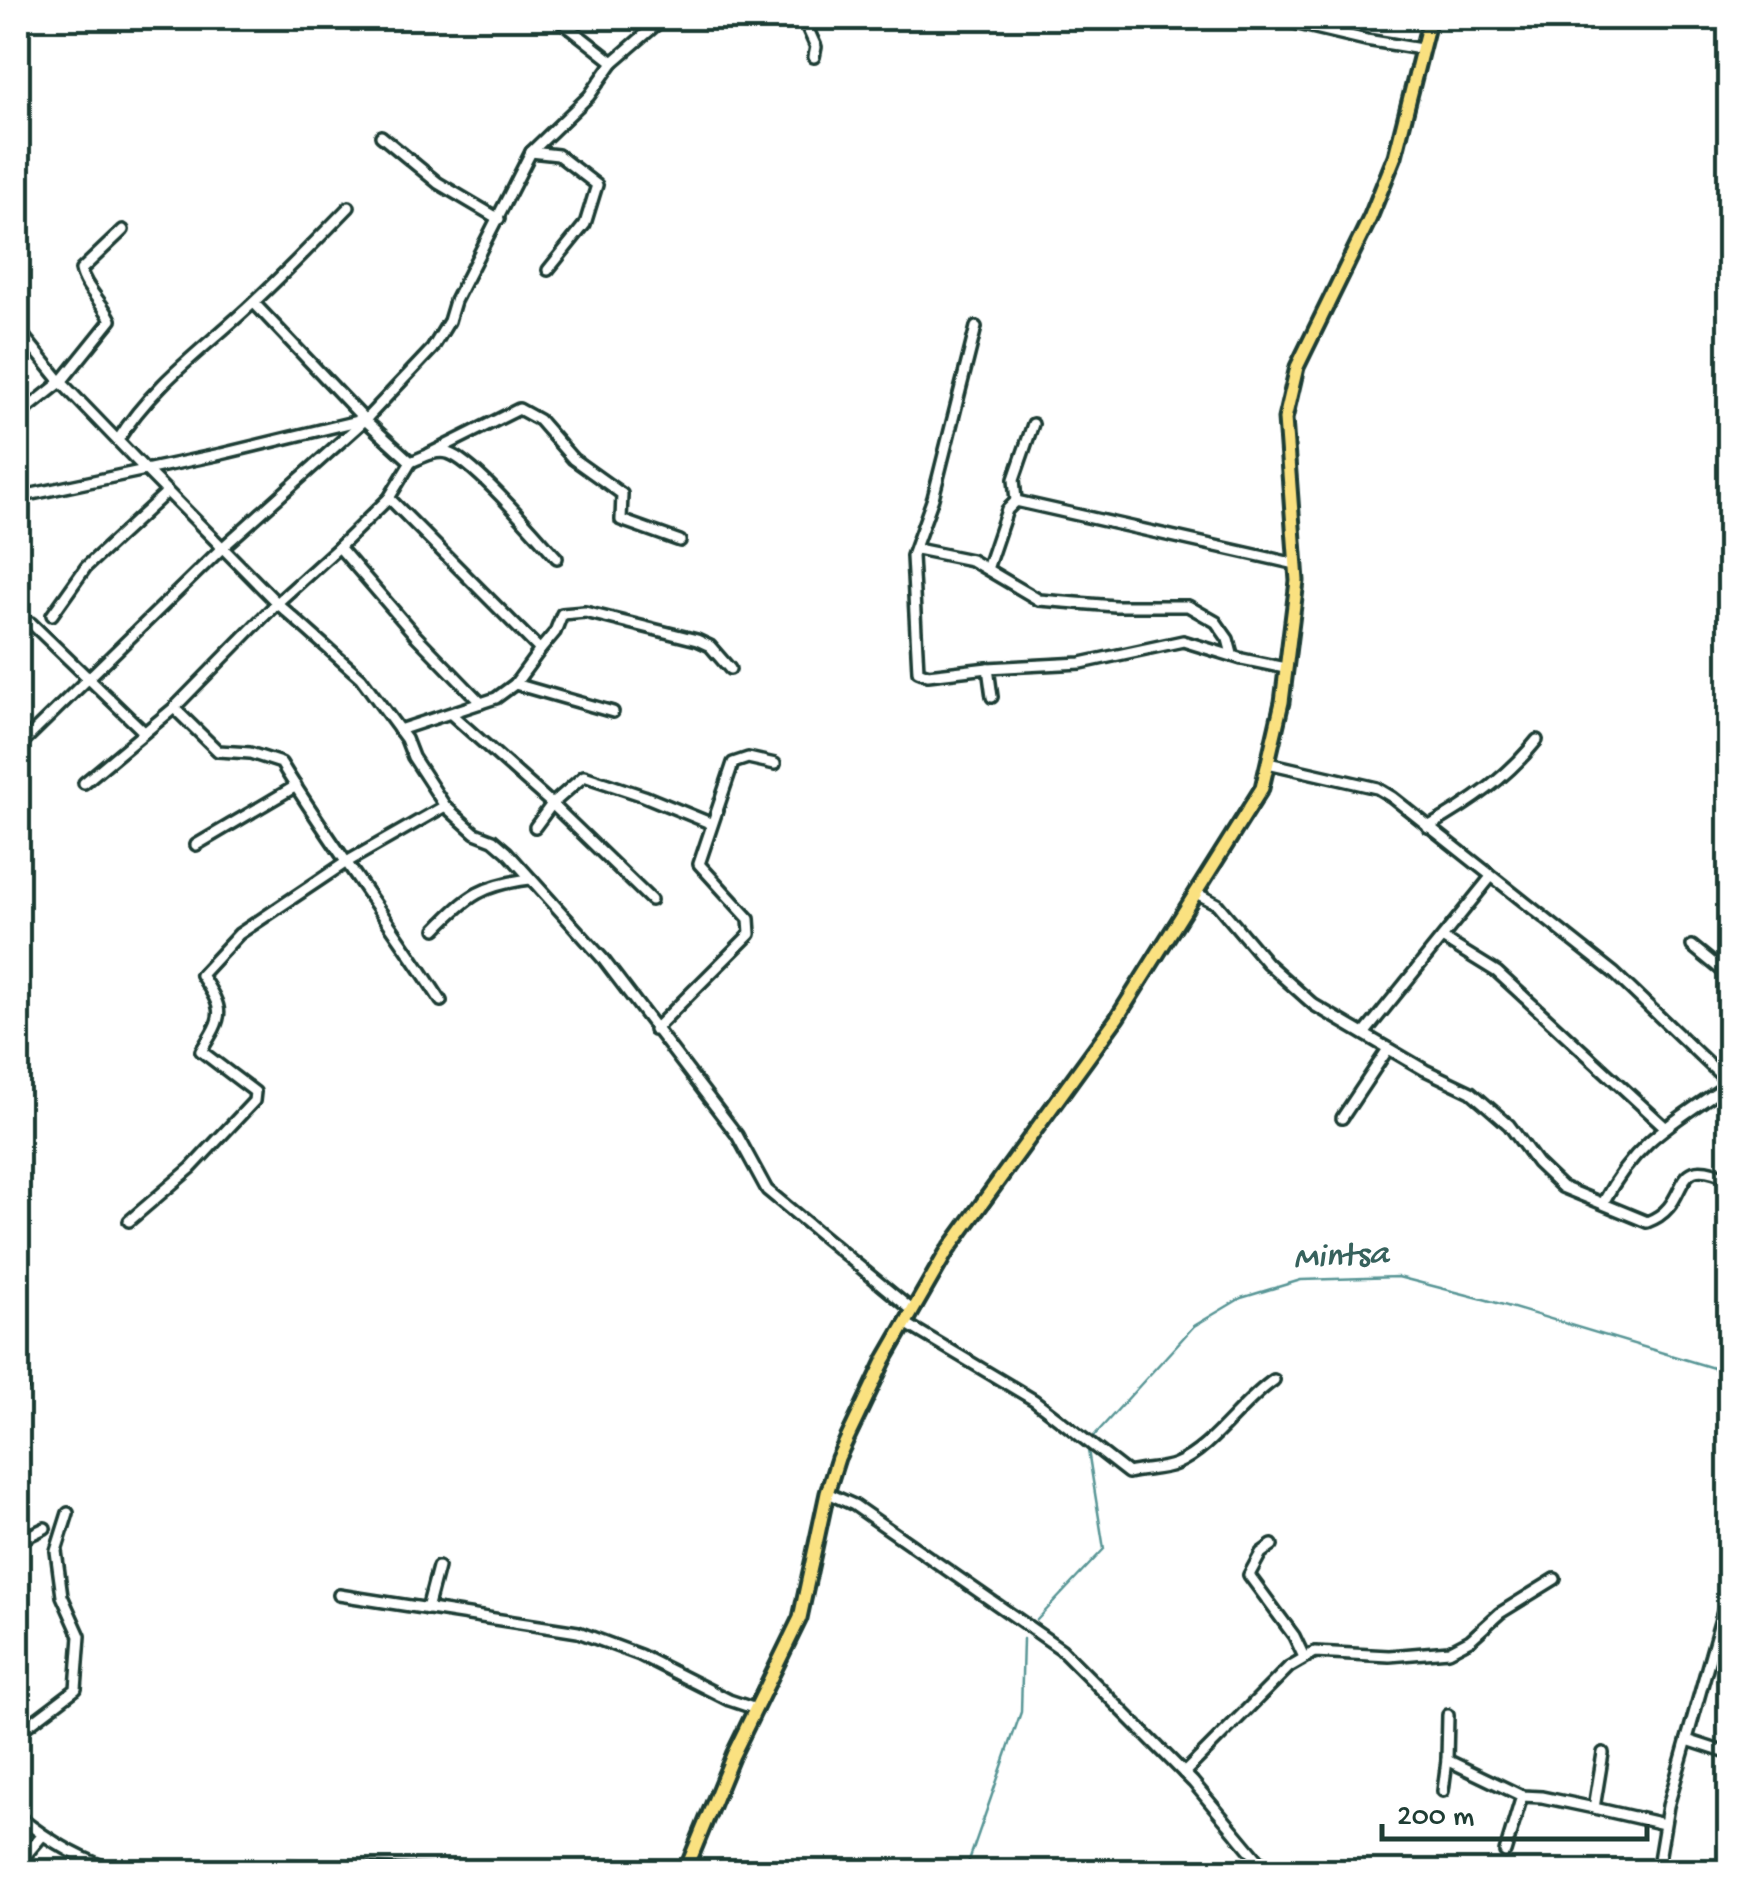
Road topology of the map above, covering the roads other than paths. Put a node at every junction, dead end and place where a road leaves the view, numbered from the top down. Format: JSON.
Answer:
{"nodes":[{"id":1,"x":204,"y":18,"type":"edge"},
{"id":2,"x":217,"y":18,"type":"edge"},
{"id":3,"x":557,"y":18,"type":"edge"},
{"id":4,"x":664,"y":18,"type":"edge"},
{"id":5,"x":802,"y":18,"type":"edge"},
{"id":6,"x":1274,"y":18,"type":"edge"},
{"id":7,"x":1430,"y":18,"type":"edge"},
{"id":8,"x":1421,"y":49,"type":"junction"},
{"id":9,"x":814,"y":57,"type":"dead end"},
{"id":10,"x":613,"y":62,"type":"junction"},
{"id":11,"x":381,"y":136,"type":"dead end"},
{"id":12,"x":531,"y":152,"type":"junction"},
{"id":13,"x":350,"y":208,"type":"dead end"},
{"id":14,"x":499,"y":218,"type":"junction"},
{"id":15,"x":123,"y":230,"type":"dead end"},
{"id":16,"x":548,"y":270,"type":"dead end"},
{"id":17,"x":254,"y":303,"type":"junction"},
{"id":18,"x":976,"y":327,"type":"dead end"},
{"id":19,"x":18,"y":329,"type":"edge"},
{"id":20,"x":60,"y":382,"type":"junction"},
{"id":21,"x":18,"y":416,"type":"edge"},
{"id":22,"x":365,"y":420,"type":"junction"},
{"id":23,"x":1032,"y":424,"type":"dead end"},
{"id":24,"x":118,"y":440,"type":"junction"},
{"id":25,"x":428,"y":454,"type":"junction"},
{"id":26,"x":411,"y":462,"type":"junction"},
{"id":27,"x":146,"y":470,"type":"junction"},
{"id":28,"x":167,"y":492,"type":"junction"},
{"id":29,"x":18,"y":497,"type":"edge"},
{"id":30,"x":389,"y":498,"type":"junction"},
{"id":31,"x":1016,"y":501,"type":"junction"},
{"id":32,"x":680,"y":541,"type":"dead end"},
{"id":33,"x":224,"y":546,"type":"junction"},
{"id":34,"x":339,"y":547,"type":"junction"},
{"id":35,"x":916,"y":549,"type":"junction"},
{"id":36,"x":557,"y":558,"type":"dead end"},
{"id":37,"x":1296,"y":564,"type":"junction"},
{"id":38,"x":987,"y":569,"type":"junction"},
{"id":39,"x":277,"y":603,"type":"junction"},
{"id":40,"x":52,"y":615,"type":"dead end"},
{"id":41,"x":31,"y":623,"type":"dead end"},
{"id":42,"x":540,"y":650,"type":"junction"},
{"id":43,"x":1232,"y":654,"type":"junction"},
{"id":44,"x":988,"y":668,"type":"junction"},
{"id":45,"x":1285,"y":668,"type":"junction"},
{"id":46,"x":730,"y":669,"type":"dead end"},
{"id":47,"x":88,"y":679,"type":"junction"},
{"id":48,"x":515,"y":684,"type":"junction"},
{"id":49,"x":992,"y":697,"type":"dead end"},
{"id":50,"x":481,"y":704,"type":"junction"},
{"id":51,"x":174,"y":708,"type":"junction"},
{"id":52,"x":613,"y":712,"type":"dead end"},
{"id":53,"x":451,"y":714,"type":"junction"},
{"id":54,"x":399,"y":730,"type":"junction"},
{"id":55,"x":144,"y":732,"type":"junction"},
{"id":56,"x":1537,"y":740,"type":"dead end"},
{"id":57,"x":18,"y":747,"type":"edge"},
{"id":58,"x":1268,"y":763,"type":"junction"},
{"id":59,"x":775,"y":764,"type":"dead end"},
{"id":60,"x":84,"y":783,"type":"dead end"},
{"id":61,"x":296,"y":786,"type":"junction"},
{"id":62,"x":552,"y":804,"type":"junction"},
{"id":63,"x":445,"y":806,"type":"junction"},
{"id":64,"x":710,"y":823,"type":"junction"},
{"id":65,"x":1428,"y":827,"type":"junction"},
{"id":66,"x":534,"y":828,"type":"dead end"},
{"id":67,"x":196,"y":846,"type":"dead end"},
{"id":68,"x":345,"y":863,"type":"junction"},
{"id":69,"x":530,"y":878,"type":"junction"},
{"id":70,"x":1490,"y":878,"type":"junction"},
{"id":71,"x":1198,"y":894,"type":"junction"},
{"id":72,"x":651,"y":900,"type":"dead end"},
{"id":73,"x":436,"y":929,"type":"dead end"},
{"id":74,"x":1442,"y":938,"type":"junction"},
{"id":75,"x":1692,"y":946,"type":"dead end"},
{"id":76,"x":1730,"y":977,"type":"edge"},
{"id":77,"x":441,"y":1001,"type":"dead end"},
{"id":78,"x":654,"y":1030,"type":"junction"},
{"id":79,"x":1364,"y":1034,"type":"junction"},
{"id":80,"x":1388,"y":1049,"type":"junction"},
{"id":81,"x":1729,"y":1083,"type":"edge"},
{"id":82,"x":1342,"y":1118,"type":"dead end"},
{"id":83,"x":1664,"y":1126,"type":"junction"},
{"id":84,"x":1730,"y":1180,"type":"edge"},
{"id":85,"x":1603,"y":1203,"type":"junction"},
{"id":86,"x":129,"y":1221,"type":"dead end"},
{"id":87,"x":912,"y":1310,"type":"junction"},
{"id":88,"x":905,"y":1322,"type":"junction"},
{"id":89,"x":1274,"y":1380,"type":"dead end"},
{"id":90,"x":826,"y":1493,"type":"junction"},
{"id":91,"x":68,"y":1513,"type":"dead end"},
{"id":92,"x":45,"y":1528,"type":"dead end"},
{"id":93,"x":18,"y":1541,"type":"edge"},
{"id":94,"x":1272,"y":1545,"type":"dead end"},
{"id":95,"x":438,"y":1567,"type":"dead end"},
{"id":96,"x":1555,"y":1579,"type":"dead end"},
{"id":97,"x":1730,"y":1587,"type":"edge"},
{"id":98,"x":339,"y":1595,"type":"dead end"},
{"id":99,"x":427,"y":1609,"type":"junction"},
{"id":100,"x":1304,"y":1657,"type":"junction"},
{"id":101,"x":756,"y":1708,"type":"junction"},
{"id":102,"x":1448,"y":1715,"type":"dead end"},
{"id":103,"x":18,"y":1734,"type":"edge"},
{"id":104,"x":1687,"y":1740,"type":"junction"},
{"id":105,"x":1603,"y":1753,"type":"dead end"},
{"id":106,"x":1730,"y":1754,"type":"edge"},
{"id":107,"x":1448,"y":1760,"type":"junction"},
{"id":108,"x":1184,"y":1773,"type":"junction"},
{"id":109,"x":1443,"y":1791,"type":"dead end"},
{"id":110,"x":1522,"y":1796,"type":"junction"},
{"id":111,"x":1594,"y":1808,"type":"junction"},
{"id":112,"x":18,"y":1816,"type":"edge"},
{"id":113,"x":1664,"y":1824,"type":"junction"},
{"id":114,"x":42,"y":1836,"type":"junction"},
{"id":115,"x":1505,"y":1852,"type":"dead end"},
{"id":116,"x":18,"y":1864,"type":"edge"},
{"id":117,"x":121,"y":1872,"type":"edge"},
{"id":118,"x":246,"y":1872,"type":"edge"},
{"id":119,"x":438,"y":1872,"type":"edge"},
{"id":120,"x":470,"y":1872,"type":"edge"},
{"id":121,"x":685,"y":1872,"type":"edge"},
{"id":122,"x":1268,"y":1872,"type":"edge"},
{"id":123,"x":1657,"y":1872,"type":"edge"}],
"edges":[{"from":1,"to":2,"type":"street"},
{"from":3,"to":10,"type":"street"},
{"from":4,"to":10,"type":"street"},
{"from":5,"to":9,"type":"street"},
{"from":6,"to":8,"type":"street"},
{"from":7,"to":8,"type":"main road"},
{"from":8,"to":37,"type":"main road"},
{"from":10,"to":12,"type":"street"},
{"from":11,"to":14,"type":"street"},
{"from":12,"to":14,"type":"street"},
{"from":12,"to":16,"type":"street"},
{"from":13,"to":17,"type":"street"},
{"from":14,"to":22,"type":"street"},
{"from":15,"to":20,"type":"street"},
{"from":17,"to":22,"type":"street"},
{"from":17,"to":24,"type":"street"},
{"from":18,"to":35,"type":"street"},
{"from":19,"to":20,"type":"street"},
{"from":20,"to":21,"type":"street"},
{"from":20,"to":24,"type":"street"},
{"from":22,"to":26,"type":"street"},
{"from":22,"to":27,"type":"street"},
{"from":22,"to":33,"type":"street"},
{"from":23,"to":31,"type":"street"},
{"from":24,"to":27,"type":"street"},
{"from":25,"to":26,"type":"street"},
{"from":25,"to":32,"type":"street"},
{"from":25,"to":36,"type":"street"},
{"from":26,"to":30,"type":"street"},
{"from":27,"to":28,"type":"street"},
{"from":27,"to":29,"type":"street"},
{"from":28,"to":33,"type":"street"},
{"from":28,"to":40,"type":"street"},
{"from":30,"to":34,"type":"street"},
{"from":30,"to":42,"type":"street"},
{"from":31,"to":37,"type":"street"},
{"from":31,"to":38,"type":"street"},
{"from":33,"to":39,"type":"street"},
{"from":33,"to":47,"type":"street"},
{"from":34,"to":39,"type":"street"},
{"from":34,"to":50,"type":"street"},
{"from":35,"to":38,"type":"street"},
{"from":35,"to":44,"type":"street"},
{"from":37,"to":45,"type":"main road"},
{"from":38,"to":43,"type":"street"},
{"from":39,"to":51,"type":"street"},
{"from":39,"to":54,"type":"street"},
{"from":41,"to":47,"type":"street"},
{"from":42,"to":46,"type":"street"},
{"from":42,"to":48,"type":"street"},
{"from":43,"to":44,"type":"street"},
{"from":43,"to":45,"type":"street"},
{"from":44,"to":49,"type":"street"},
{"from":45,"to":58,"type":"main road"},
{"from":47,"to":55,"type":"street"},
{"from":47,"to":57,"type":"street"},
{"from":48,"to":50,"type":"street"},
{"from":48,"to":52,"type":"street"},
{"from":50,"to":53,"type":"street"},
{"from":51,"to":55,"type":"street"},
{"from":51,"to":61,"type":"street"},
{"from":53,"to":54,"type":"street"},
{"from":53,"to":62,"type":"street"},
{"from":54,"to":63,"type":"street"},
{"from":55,"to":60,"type":"street"},
{"from":56,"to":65,"type":"street"},
{"from":58,"to":65,"type":"street"},
{"from":58,"to":71,"type":"main road"},
{"from":59,"to":64,"type":"street"},
{"from":61,"to":67,"type":"street"},
{"from":61,"to":68,"type":"street"},
{"from":62,"to":64,"type":"street"},
{"from":62,"to":66,"type":"street"},
{"from":62,"to":72,"type":"street"},
{"from":63,"to":68,"type":"street"},
{"from":63,"to":69,"type":"street"},
{"from":64,"to":78,"type":"street"},
{"from":65,"to":70,"type":"street"},
{"from":68,"to":77,"type":"street"},
{"from":68,"to":86,"type":"street"},
{"from":69,"to":73,"type":"street"},
{"from":69,"to":78,"type":"street"},
{"from":70,"to":74,"type":"street"},
{"from":70,"to":81,"type":"street"},
{"from":71,"to":79,"type":"street"},
{"from":71,"to":87,"type":"main road"},
{"from":74,"to":79,"type":"street"},
{"from":74,"to":83,"type":"street"},
{"from":75,"to":76,"type":"street"},
{"from":78,"to":87,"type":"street"},
{"from":79,"to":80,"type":"street"},
{"from":80,"to":82,"type":"street"},
{"from":80,"to":85,"type":"street"},
{"from":81,"to":83,"type":"street"},
{"from":83,"to":85,"type":"street"},
{"from":84,"to":85,"type":"street"},
{"from":87,"to":88,"type":"main road"},
{"from":88,"to":89,"type":"street"},
{"from":88,"to":90,"type":"main road"},
{"from":90,"to":101,"type":"main road"},
{"from":90,"to":108,"type":"street"},
{"from":91,"to":103,"type":"street"},
{"from":92,"to":93,"type":"street"},
{"from":94,"to":100,"type":"street"},
{"from":95,"to":99,"type":"street"},
{"from":96,"to":100,"type":"street"},
{"from":97,"to":104,"type":"street"},
{"from":98,"to":99,"type":"street"},
{"from":99,"to":101,"type":"street"},
{"from":100,"to":108,"type":"street"},
{"from":101,"to":121,"type":"main road"},
{"from":102,"to":107,"type":"street"},
{"from":104,"to":106,"type":"street"},
{"from":104,"to":113,"type":"street"},
{"from":105,"to":111,"type":"street"},
{"from":107,"to":109,"type":"street"},
{"from":107,"to":110,"type":"street"},
{"from":108,"to":122,"type":"street"},
{"from":110,"to":111,"type":"street"},
{"from":110,"to":115,"type":"street"},
{"from":111,"to":113,"type":"street"},
{"from":112,"to":114,"type":"street"},
{"from":113,"to":123,"type":"street"},
{"from":114,"to":116,"type":"street"},
{"from":114,"to":117,"type":"street"},
{"from":118,"to":119,"type":"street"},
{"from":119,"to":120,"type":"street"}]}
